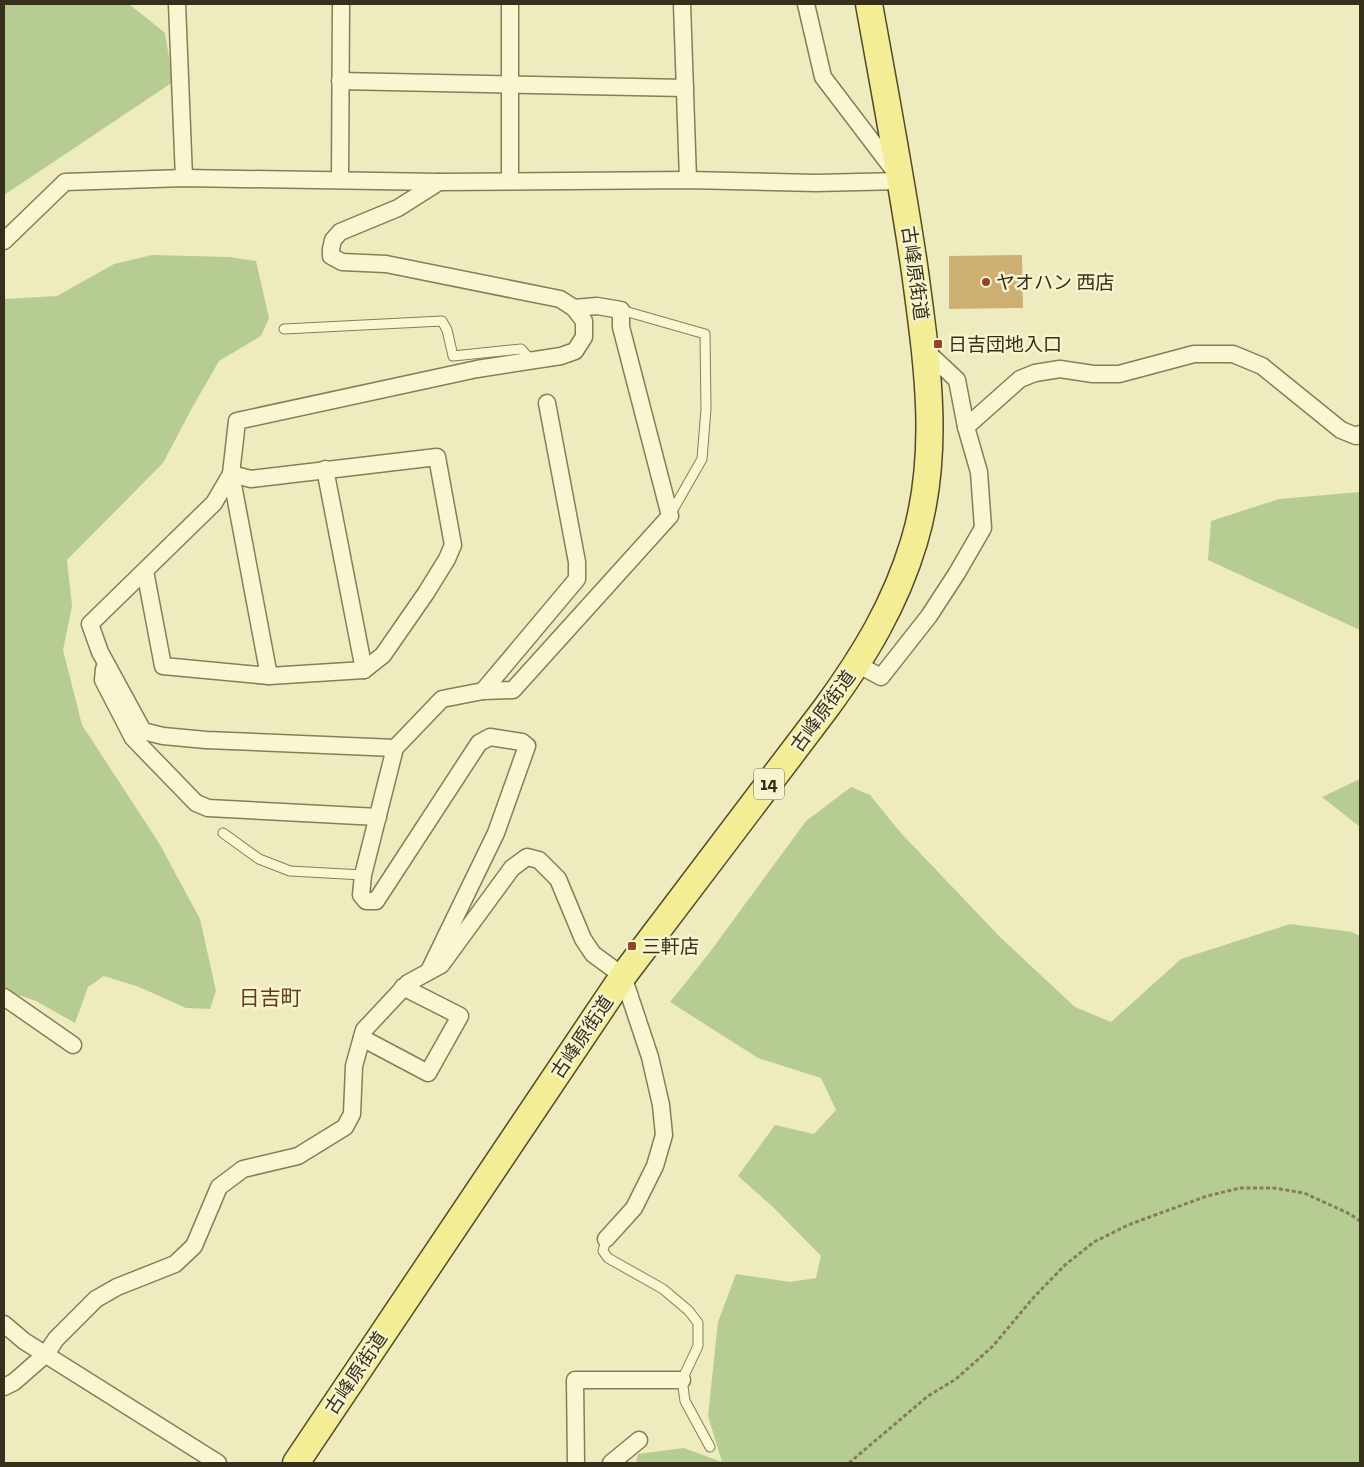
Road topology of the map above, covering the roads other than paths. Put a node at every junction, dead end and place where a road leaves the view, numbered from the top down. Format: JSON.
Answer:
{"nodes":[{"id":1,"x":177,"y":4,"type":"edge"},
{"id":2,"x":341,"y":4,"type":"edge"},
{"id":3,"x":510,"y":4,"type":"edge"},
{"id":4,"x":682,"y":4,"type":"edge"},
{"id":5,"x":806,"y":4,"type":"edge"},
{"id":6,"x":869,"y":4,"type":"edge"},
{"id":7,"x":340,"y":81,"type":"junction"},
{"id":8,"x":510,"y":84,"type":"junction"},
{"id":9,"x":685,"y":88,"type":"junction"},
{"id":10,"x":184,"y":178,"type":"junction"},
{"id":11,"x":340,"y":180,"type":"junction"},
{"id":12,"x":688,"y":180,"type":"junction"},
{"id":13,"x":902,"y":180,"type":"junction"},
{"id":14,"x":510,"y":181,"type":"junction"},
{"id":15,"x":439,"y":182,"type":"junction"},
{"id":16,"x":4,"y":241,"type":"edge"},
{"id":17,"x":574,"y":308,"type":"junction"},
{"id":18,"x":621,"y":310,"type":"junction"},
{"id":19,"x":284,"y":329,"type":"dead end"},
{"id":20,"x":926,"y":351,"type":"junction"},
{"id":21,"x":531,"y":360,"type":"junction"},
{"id":22,"x":547,"y":403,"type":"dead end"},
{"id":23,"x":966,"y":427,"type":"junction"},
{"id":24,"x":1360,"y":434,"type":"edge"},
{"id":25,"x":325,"y":469,"type":"junction"},
{"id":26,"x":231,"y":474,"type":"junction"},
{"id":27,"x":670,"y":516,"type":"junction"},
{"id":28,"x":145,"y":571,"type":"junction"},
{"id":29,"x":104,"y":659,"type":"junction"},
{"id":30,"x":858,"y":664,"type":"junction"},
{"id":31,"x":364,"y":670,"type":"junction"},
{"id":32,"x":269,"y":676,"type":"junction"},
{"id":33,"x":483,"y":691,"type":"junction"},
{"id":34,"x":395,"y":748,"type":"junction"},
{"id":35,"x":378,"y":817,"type":"junction"},
{"id":36,"x":223,"y":833,"type":"dead end"},
{"id":37,"x":363,"y":875,"type":"junction"},
{"id":38,"x":429,"y":971,"type":"junction"},
{"id":39,"x":623,"y":976,"type":"junction"},
{"id":40,"x":403,"y":987,"type":"junction"},
{"id":41,"x":4,"y":997,"type":"edge"},
{"id":42,"x":362,"y":1038,"type":"junction"},
{"id":43,"x":73,"y":1045,"type":"dead end"},
{"id":44,"x":606,"y":1239,"type":"joint"},
{"id":45,"x":4,"y":1324,"type":"edge"},
{"id":46,"x":46,"y":1354,"type":"junction"},
{"id":47,"x":682,"y":1380,"type":"junction"},
{"id":48,"x":4,"y":1387,"type":"edge"},
{"id":49,"x":640,"y":1440,"type":"dead end"},
{"id":50,"x":710,"y":1447,"type":"dead end"},
{"id":51,"x":218,"y":1463,"type":"edge"},
{"id":52,"x":296,"y":1463,"type":"edge"},
{"id":53,"x":576,"y":1463,"type":"edge"},
{"id":54,"x":610,"y":1463,"type":"edge"}],
"edges":[{"from":1,"to":10,"type":"street"},
{"from":2,"to":7,"type":"street"},
{"from":3,"to":8,"type":"street"},
{"from":4,"to":9,"type":"street"},
{"from":5,"to":13,"type":"street"},
{"from":6,"to":13,"type":"main road","name":"古峰原街道","number":"14"},
{"from":7,"to":8,"type":"street"},
{"from":7,"to":11,"type":"street"},
{"from":8,"to":9,"type":"street"},
{"from":8,"to":14,"type":"street"},
{"from":9,"to":12,"type":"street"},
{"from":10,"to":11,"type":"street"},
{"from":10,"to":16,"type":"street"},
{"from":11,"to":15,"type":"street"},
{"from":12,"to":13,"type":"street"},
{"from":12,"to":14,"type":"street"},
{"from":13,"to":20,"type":"main road","name":"古峰原街道","number":"14"},
{"from":14,"to":15,"type":"street"},
{"from":15,"to":17,"type":"street"},
{"from":17,"to":18,"type":"street"},
{"from":17,"to":21,"type":"street"},
{"from":18,"to":27,"type":"street"},
{"from":18,"to":27,"type":"lane"},
{"from":19,"to":21,"type":"lane"},
{"from":20,"to":23,"type":"street"},
{"from":20,"to":30,"type":"main road","name":"古峰原街道","number":"14"},
{"from":21,"to":26,"type":"street"},
{"from":22,"to":33,"type":"street"},
{"from":23,"to":24,"type":"street"},
{"from":23,"to":30,"type":"street"},
{"from":25,"to":26,"type":"street"},
{"from":25,"to":31,"type":"street"},
{"from":25,"to":31,"type":"street"},
{"from":26,"to":28,"type":"street"},
{"from":26,"to":32,"type":"street"},
{"from":27,"to":33,"type":"street"},
{"from":28,"to":29,"type":"street"},
{"from":28,"to":32,"type":"street"},
{"from":29,"to":34,"type":"street"},
{"from":29,"to":35,"type":"street"},
{"from":30,"to":39,"type":"main road","name":"古峰原街道","number":"14"},
{"from":31,"to":32,"type":"street"},
{"from":33,"to":34,"type":"street"},
{"from":34,"to":35,"type":"street"},
{"from":35,"to":37,"type":"street"},
{"from":36,"to":37,"type":"lane"},
{"from":37,"to":38,"type":"street"},
{"from":38,"to":39,"type":"street"},
{"from":38,"to":40,"type":"street"},
{"from":39,"to":44,"type":"street"},
{"from":39,"to":52,"type":"main road","name":"古峰原街道","number":"14"},
{"from":40,"to":42,"type":"street"},
{"from":40,"to":42,"type":"street"},
{"from":41,"to":43,"type":"street"},
{"from":42,"to":46,"type":"street"},
{"from":44,"to":47,"type":"lane"},
{"from":45,"to":46,"type":"street"},
{"from":46,"to":48,"type":"street"},
{"from":46,"to":51,"type":"street"},
{"from":47,"to":50,"type":"lane"},
{"from":47,"to":53,"type":"street"},
{"from":49,"to":54,"type":"street"}]}
